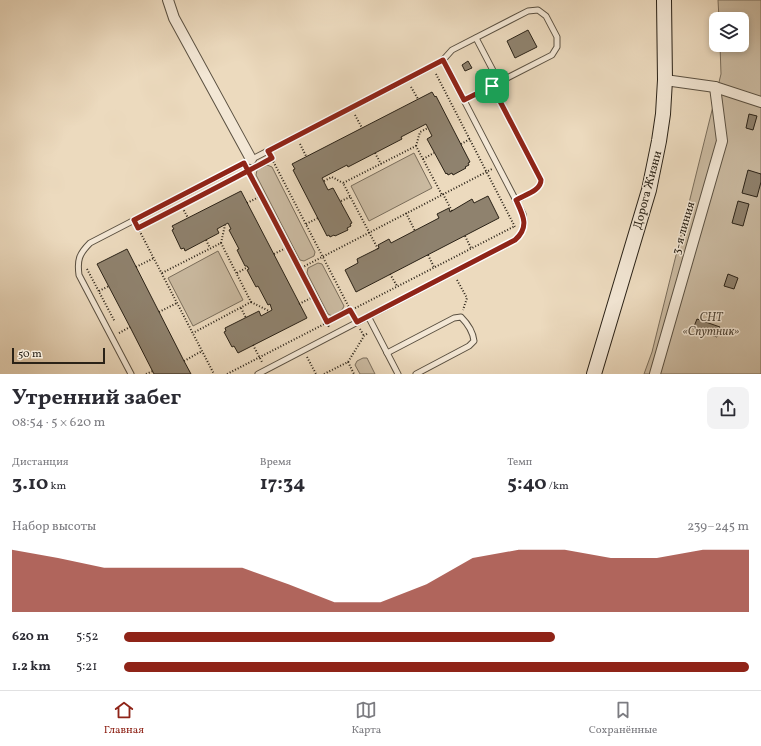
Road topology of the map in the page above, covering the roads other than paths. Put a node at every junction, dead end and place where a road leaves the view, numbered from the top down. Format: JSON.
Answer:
{"nodes":[{"id":1,"x":168,"y":0,"type":"edge"},
{"id":2,"x":664,"y":0,"type":"edge"},
{"id":3,"x":476,"y":38,"type":"junction"},
{"id":4,"x":443,"y":60,"type":"junction"},
{"id":5,"x":665,"y":80,"type":"junction"},
{"id":6,"x":498,"y":82,"type":"junction"},
{"id":7,"x":492,"y":86,"type":"junction"},
{"id":8,"x":715,"y":87,"type":"junction"},
{"id":9,"x":464,"y":100,"type":"junction"},
{"id":10,"x":761,"y":102,"type":"edge"},
{"id":11,"x":250,"y":163,"type":"junction"},
{"id":12,"x":516,"y":200,"type":"junction"},
{"id":13,"x":368,"y":316,"type":"junction"},
{"id":14,"x":387,"y":353,"type":"junction"},
{"id":15,"x":132,"y":374,"type":"edge"},
{"id":16,"x":258,"y":374,"type":"edge"},
{"id":17,"x":398,"y":374,"type":"edge"},
{"id":18,"x":416,"y":374,"type":"edge"},
{"id":19,"x":594,"y":374,"type":"edge"},
{"id":20,"x":655,"y":374,"type":"edge"}],
"edges":[{"from":1,"to":11,"type":"street"},
{"from":2,"to":5,"type":"main road","name":"Дорога Жизни"},
{"from":3,"to":4,"type":"lane"},
{"from":3,"to":6,"type":"lane"},
{"from":3,"to":6,"type":"lane"},
{"from":4,"to":9,"type":"lane"},
{"from":4,"to":11,"type":"lane"},
{"from":5,"to":8,"type":"street"},
{"from":5,"to":19,"type":"main road","name":"Дорога Жизни"},
{"from":6,"to":7,"type":"lane"},
{"from":7,"to":9,"type":"lane"},
{"from":7,"to":12,"type":"lane"},
{"from":8,"to":10,"type":"street"},
{"from":8,"to":20,"type":"street","name":"3-я линия"},
{"from":9,"to":12,"type":"lane"},
{"from":11,"to":15,"type":"lane"},
{"from":12,"to":13,"type":"lane"},
{"from":13,"to":14,"type":"lane"},
{"from":13,"to":16,"type":"lane"},
{"from":14,"to":17,"type":"lane"},
{"from":14,"to":18,"type":"lane"}]}
